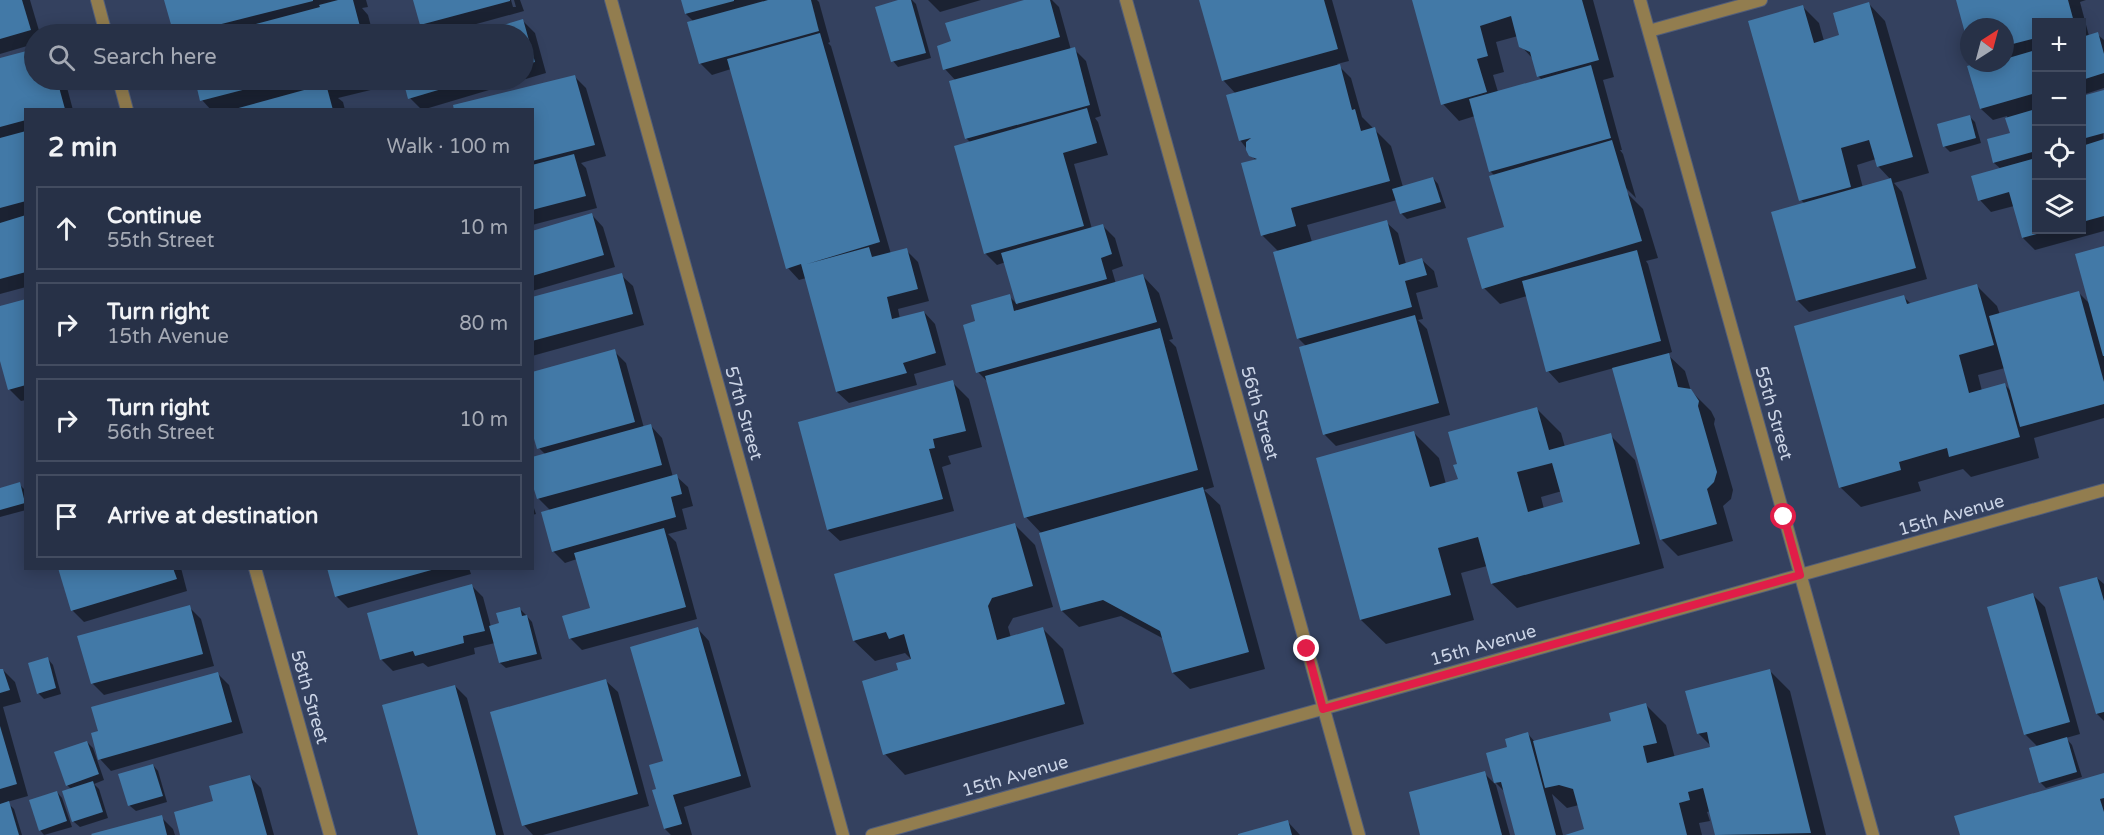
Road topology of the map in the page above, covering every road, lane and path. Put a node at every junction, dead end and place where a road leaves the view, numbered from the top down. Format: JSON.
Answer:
{"nodes":[{"id":1,"x":97,"y":0,"type":"edge"},
{"id":2,"x":611,"y":0,"type":"edge"},
{"id":3,"x":1126,"y":0,"type":"edge"},
{"id":4,"x":1640,"y":0,"type":"edge"},
{"id":5,"x":1761,"y":0,"type":"edge"},
{"id":6,"x":103,"y":24,"type":"edge"},
{"id":7,"x":1649,"y":31,"type":"junction"},
{"id":8,"x":122,"y":90,"type":"edge"},
{"id":9,"x":126,"y":108,"type":"edge"},
{"id":10,"x":2104,"y":490,"type":"edge"},
{"id":11,"x":256,"y":570,"type":"edge"},
{"id":12,"x":1800,"y":575,"type":"junction"},
{"id":13,"x":1323,"y":709,"type":"junction"},
{"id":14,"x":330,"y":835,"type":"edge"},
{"id":15,"x":843,"y":835,"type":"edge"},
{"id":16,"x":873,"y":835,"type":"edge"},
{"id":17,"x":1359,"y":835,"type":"edge"},
{"id":18,"x":1873,"y":835,"type":"edge"}],
"edges":[{"from":1,"to":6,"type":"street"},
{"from":2,"to":15,"type":"street","name":"57th Street"},
{"from":3,"to":13,"type":"street","name":"56th Street"},
{"from":4,"to":7,"type":"street","name":"55th Street"},
{"from":5,"to":7,"type":"street"},
{"from":7,"to":12,"type":"street","name":"55th Street"},
{"from":8,"to":9,"type":"street"},
{"from":10,"to":12,"type":"street","name":"15th Avenue"},
{"from":11,"to":14,"type":"street","name":"58th Street"},
{"from":12,"to":13,"type":"street","name":"15th Avenue"},
{"from":12,"to":18,"type":"street","name":"55th Street"},
{"from":13,"to":16,"type":"street","name":"15th Avenue"},
{"from":13,"to":17,"type":"street","name":"56th Street"}]}
